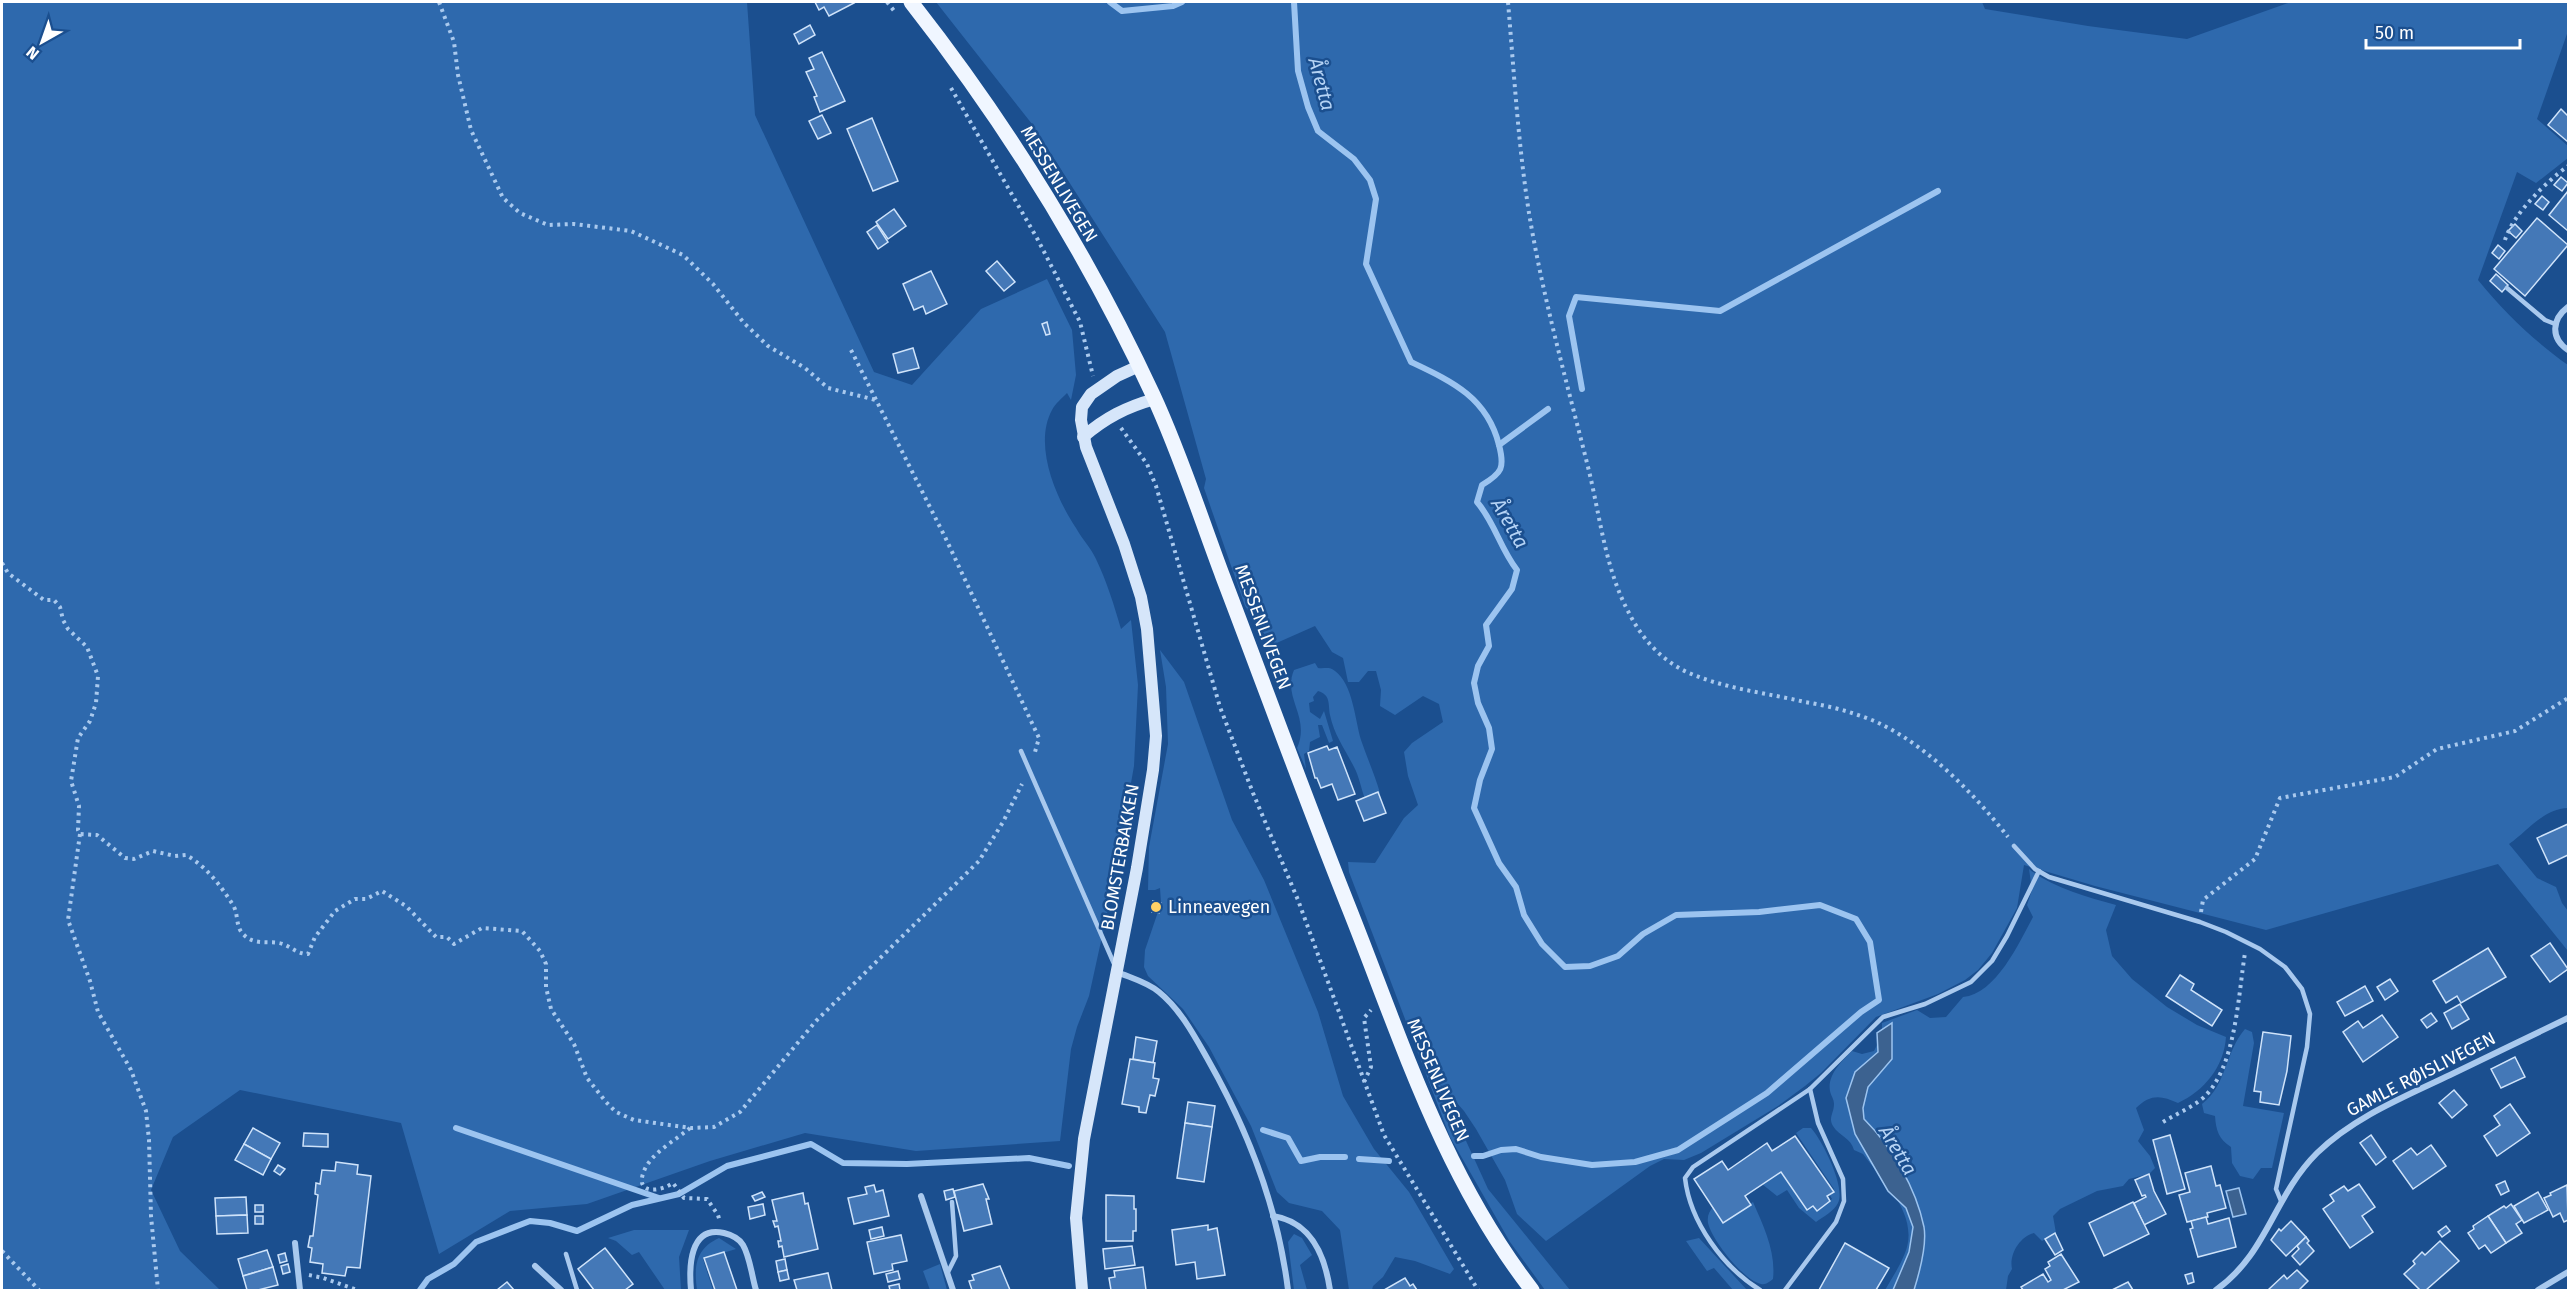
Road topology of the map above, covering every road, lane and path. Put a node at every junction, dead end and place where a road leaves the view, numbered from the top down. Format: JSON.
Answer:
{"nodes":[{"id":1,"x":439,"y":2,"type":"edge"},
{"id":2,"x":887,"y":2,"type":"edge"},
{"id":3,"x":911,"y":2,"type":"edge"},
{"id":4,"x":1508,"y":2,"type":"edge"},
{"id":5,"x":901,"y":19,"type":"dead end"},
{"id":6,"x":949,"y":84,"type":"dead end"},
{"id":7,"x":2568,"y":166,"type":"edge"},
{"id":8,"x":2505,"y":240,"type":"dead end"},
{"id":9,"x":2507,"y":288,"type":"dead end"},
{"id":10,"x":2568,"y":307,"type":"edge"},
{"id":11,"x":2555,"y":324,"type":"junction"},
{"id":12,"x":851,"y":350,"type":"dead end"},
{"id":13,"x":2568,"y":350,"type":"edge"},
{"id":14,"x":1139,"y":366,"type":"junction"},
{"id":15,"x":1094,"y":379,"type":"dead end"},
{"id":16,"x":1155,"y":399,"type":"junction"},
{"id":17,"x":877,"y":400,"type":"junction"},
{"id":18,"x":1120,"y":427,"type":"dead end"},
{"id":19,"x":1083,"y":437,"type":"junction"},
{"id":20,"x":2,"y":563,"type":"edge"},
{"id":21,"x":2568,"y":698,"type":"edge"},
{"id":22,"x":1021,"y":751,"type":"dead end"},
{"id":23,"x":1030,"y":769,"type":"junction"},
{"id":24,"x":80,"y":834,"type":"junction"},
{"id":25,"x":2014,"y":846,"type":"joint"},
{"id":26,"x":2039,"y":871,"type":"junction"},
{"id":27,"x":2200,"y":922,"type":"junction"},
{"id":28,"x":2247,"y":943,"type":"junction"},
{"id":29,"x":1117,"y":972,"type":"junction"},
{"id":30,"x":1386,"y":1005,"type":"junction"},
{"id":31,"x":2568,"y":1018,"type":"edge"},
{"id":32,"x":1364,"y":1082,"type":"junction"},
{"id":33,"x":1810,"y":1089,"type":"junction"},
{"id":34,"x":2163,"y":1122,"type":"dead end"},
{"id":35,"x":690,"y":1128,"type":"junction"},
{"id":36,"x":921,"y":1196,"type":"dead end"},
{"id":37,"x":2281,"y":1201,"type":"junction"},
{"id":38,"x":952,"y":1202,"type":"dead end"},
{"id":39,"x":1273,"y":1216,"type":"junction"},
{"id":40,"x":720,"y":1232,"type":"junction"},
{"id":41,"x":295,"y":1243,"type":"dead end"},
{"id":42,"x":2,"y":1251,"type":"edge"},
{"id":43,"x":566,"y":1254,"type":"dead end"},
{"id":44,"x":535,"y":1266,"type":"dead end"},
{"id":45,"x":948,"y":1272,"type":"junction"},
{"id":46,"x":2568,"y":1272,"type":"edge"},
{"id":47,"x":299,"y":1274,"type":"junction"},
{"id":48,"x":39,"y":1290,"type":"edge"},
{"id":49,"x":158,"y":1290,"type":"edge"},
{"id":50,"x":300,"y":1290,"type":"edge"},
{"id":51,"x":357,"y":1290,"type":"edge"},
{"id":52,"x":561,"y":1290,"type":"edge"},
{"id":53,"x":576,"y":1290,"type":"edge"},
{"id":54,"x":691,"y":1290,"type":"edge"},
{"id":55,"x":756,"y":1290,"type":"edge"},
{"id":56,"x":953,"y":1290,"type":"edge"},
{"id":57,"x":1082,"y":1290,"type":"edge"},
{"id":58,"x":1287,"y":1290,"type":"edge"},
{"id":59,"x":1330,"y":1290,"type":"edge"},
{"id":60,"x":1478,"y":1290,"type":"edge"},
{"id":61,"x":1532,"y":1290,"type":"edge"},
{"id":62,"x":1760,"y":1290,"type":"edge"},
{"id":63,"x":1785,"y":1290,"type":"edge"},
{"id":64,"x":2216,"y":1290,"type":"edge"},
{"id":65,"x":2538,"y":1290,"type":"edge"}],
"edges":[{"from":1,"to":17,"type":"path"},
{"from":2,"to":5,"type":"path"},
{"from":3,"to":14,"type":"main road","name":"MESSENLIVEGEN"},
{"from":4,"to":25,"type":"path"},
{"from":6,"to":15,"type":"path"},
{"from":7,"to":8,"type":"path"},
{"from":9,"to":11,"type":"lane"},
{"from":10,"to":11,"type":"street"},
{"from":11,"to":13,"type":"street"},
{"from":12,"to":17,"type":"path"},
{"from":14,"to":16,"type":"main road","name":"MESSENLIVEGEN"},
{"from":14,"to":19,"type":"street","name":"BLOMSTERBAKKEN"},
{"from":16,"to":19,"type":"street"},
{"from":16,"to":30,"type":"main road","name":"MESSENLIVEGEN"},
{"from":17,"to":23,"type":"path"},
{"from":18,"to":32,"type":"path"},
{"from":19,"to":29,"type":"street","name":"BLOMSTERBAKKEN"},
{"from":20,"to":24,"type":"path"},
{"from":21,"to":27,"type":"path"},
{"from":22,"to":23,"type":"lane"},
{"from":23,"to":29,"type":"lane"},
{"from":23,"to":35,"type":"path"},
{"from":24,"to":35,"type":"path"},
{"from":24,"to":49,"type":"path"},
{"from":25,"to":26,"type":"lane"},
{"from":26,"to":27,"type":"lane"},
{"from":26,"to":33,"type":"lane"},
{"from":27,"to":28,"type":"lane"},
{"from":28,"to":34,"type":"path"},
{"from":28,"to":37,"type":"lane"},
{"from":29,"to":39,"type":"street"},
{"from":29,"to":57,"type":"street","name":"BLOMSTERBAKKEN"},
{"from":30,"to":32,"type":"path"},
{"from":30,"to":61,"type":"main road","name":"MESSENLIVEGEN"},
{"from":31,"to":37,"type":"street","name":"GAMLE RØISLIVEGEN"},
{"from":32,"to":60,"type":"path"},
{"from":33,"to":62,"type":"lane"},
{"from":33,"to":63,"type":"lane"},
{"from":35,"to":40,"type":"path"},
{"from":36,"to":45,"type":"street"},
{"from":37,"to":64,"type":"street","name":"GAMLE RØISLIVEGEN"},
{"from":38,"to":45,"type":"lane"},
{"from":39,"to":58,"type":"street"},
{"from":39,"to":59,"type":"street"},
{"from":40,"to":54,"type":"street"},
{"from":40,"to":55,"type":"street"},
{"from":41,"to":47,"type":"street"},
{"from":42,"to":48,"type":"path"},
{"from":43,"to":53,"type":"lane"},
{"from":44,"to":52,"type":"street"},
{"from":45,"to":56,"type":"street"},
{"from":46,"to":65,"type":"street"},
{"from":47,"to":50,"type":"street"},
{"from":47,"to":51,"type":"path"}]}
